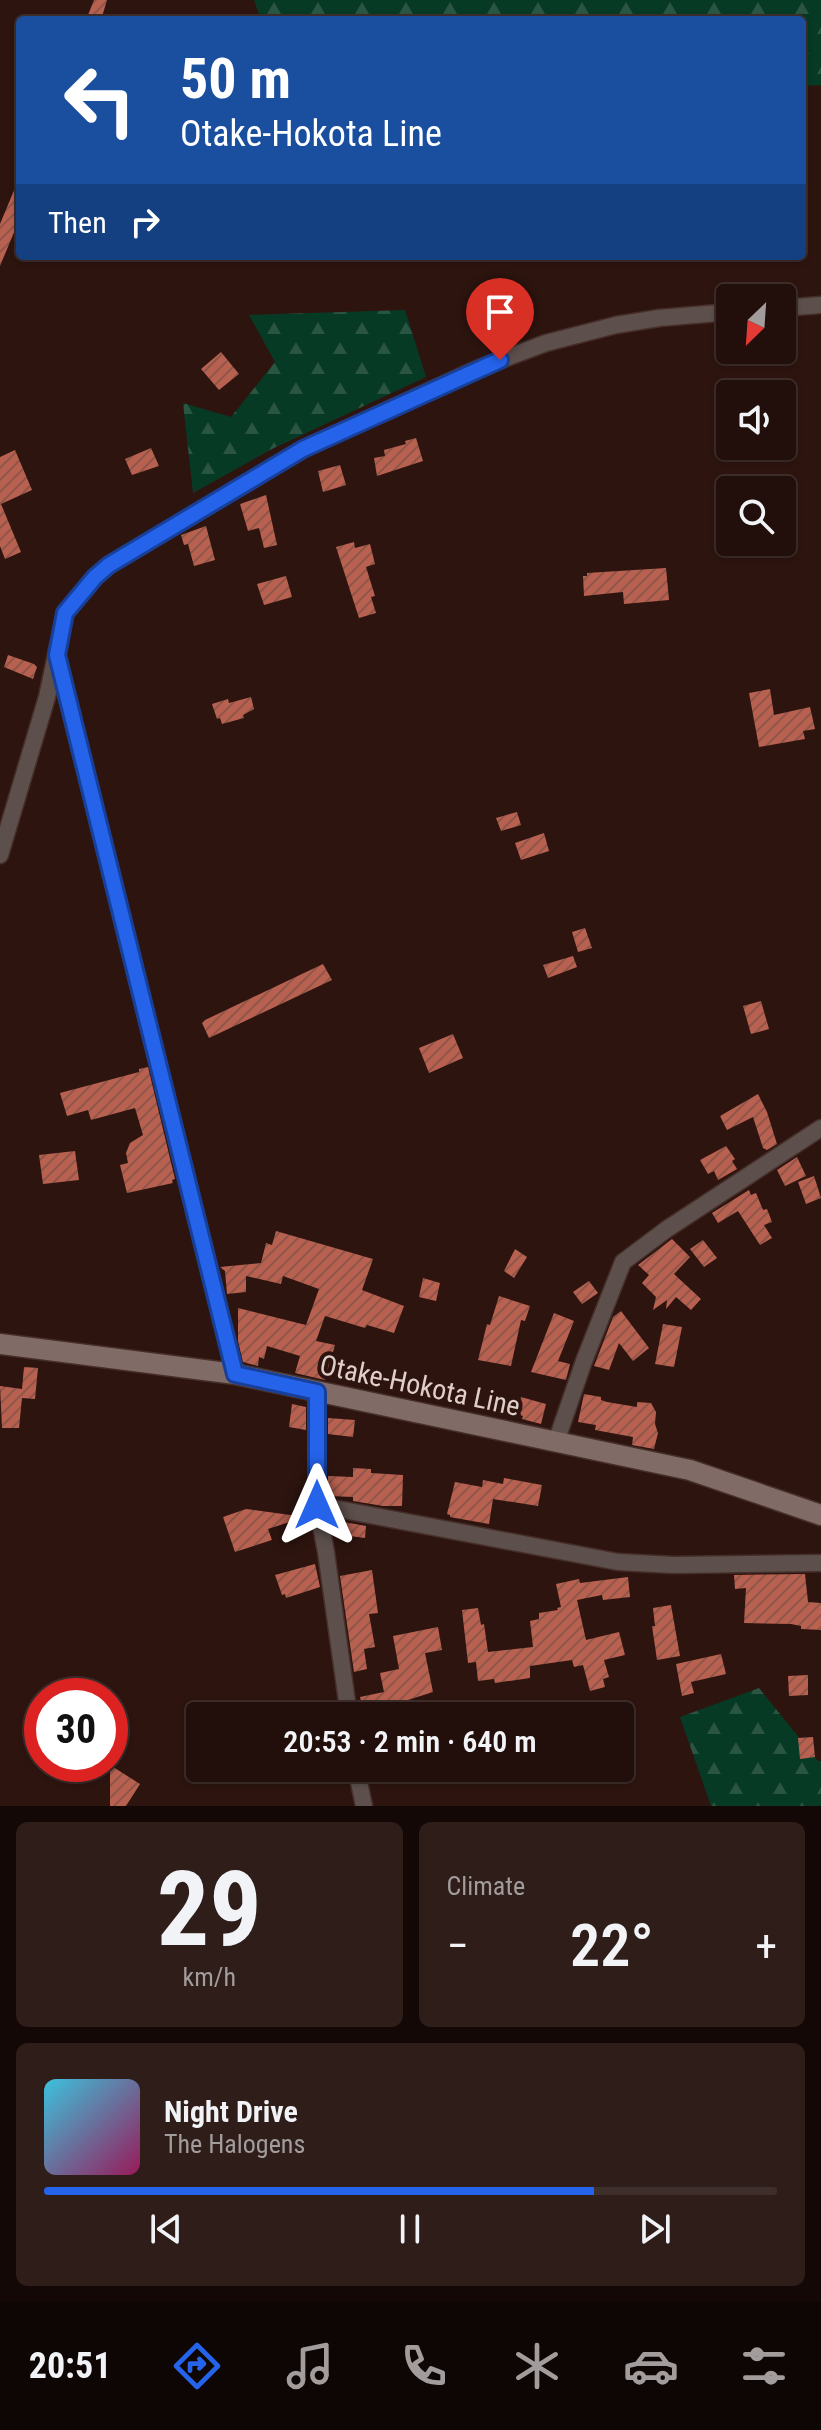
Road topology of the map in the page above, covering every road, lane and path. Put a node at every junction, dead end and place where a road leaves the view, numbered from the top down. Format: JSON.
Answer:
{"nodes":[{"id":1,"x":821,"y":305,"type":"edge"},
{"id":2,"x":796,"y":307,"type":"edge"},
{"id":3,"x":716,"y":313,"type":"edge"},
{"id":4,"x":57,"y":655,"type":"junction"},
{"id":5,"x":0,"y":855,"type":"edge"},
{"id":6,"x":821,"y":1128,"type":"edge"},
{"id":7,"x":0,"y":1344,"type":"edge"},
{"id":8,"x":235,"y":1374,"type":"junction"},
{"id":9,"x":317,"y":1392,"type":"junction"},
{"id":10,"x":556,"y":1442,"type":"junction"},
{"id":11,"x":317,"y":1505,"type":"junction"},
{"id":12,"x":821,"y":1515,"type":"edge"},
{"id":13,"x":821,"y":1563,"type":"edge"},
{"id":14,"x":347,"y":1702,"type":"edge"},
{"id":15,"x":359,"y":1782,"type":"edge"},
{"id":16,"x":364,"y":1806,"type":"edge"}],
"edges":[{"from":1,"to":2,"type":"street"},
{"from":3,"to":4,"type":"street"},
{"from":4,"to":5,"type":"street"},
{"from":4,"to":8,"type":"street"},
{"from":6,"to":10,"type":"street"},
{"from":7,"to":8,"type":"main road","name":"Otake-Hokota Line"},
{"from":8,"to":9,"type":"main road","name":"Otake-Hokota Line"},
{"from":9,"to":10,"type":"main road","name":"Otake-Hokota Line"},
{"from":9,"to":11,"type":"street"},
{"from":10,"to":12,"type":"main road","name":"Otake-Hokota Line"},
{"from":11,"to":13,"type":"street"},
{"from":11,"to":14,"type":"street"},
{"from":15,"to":16,"type":"street"}]}
